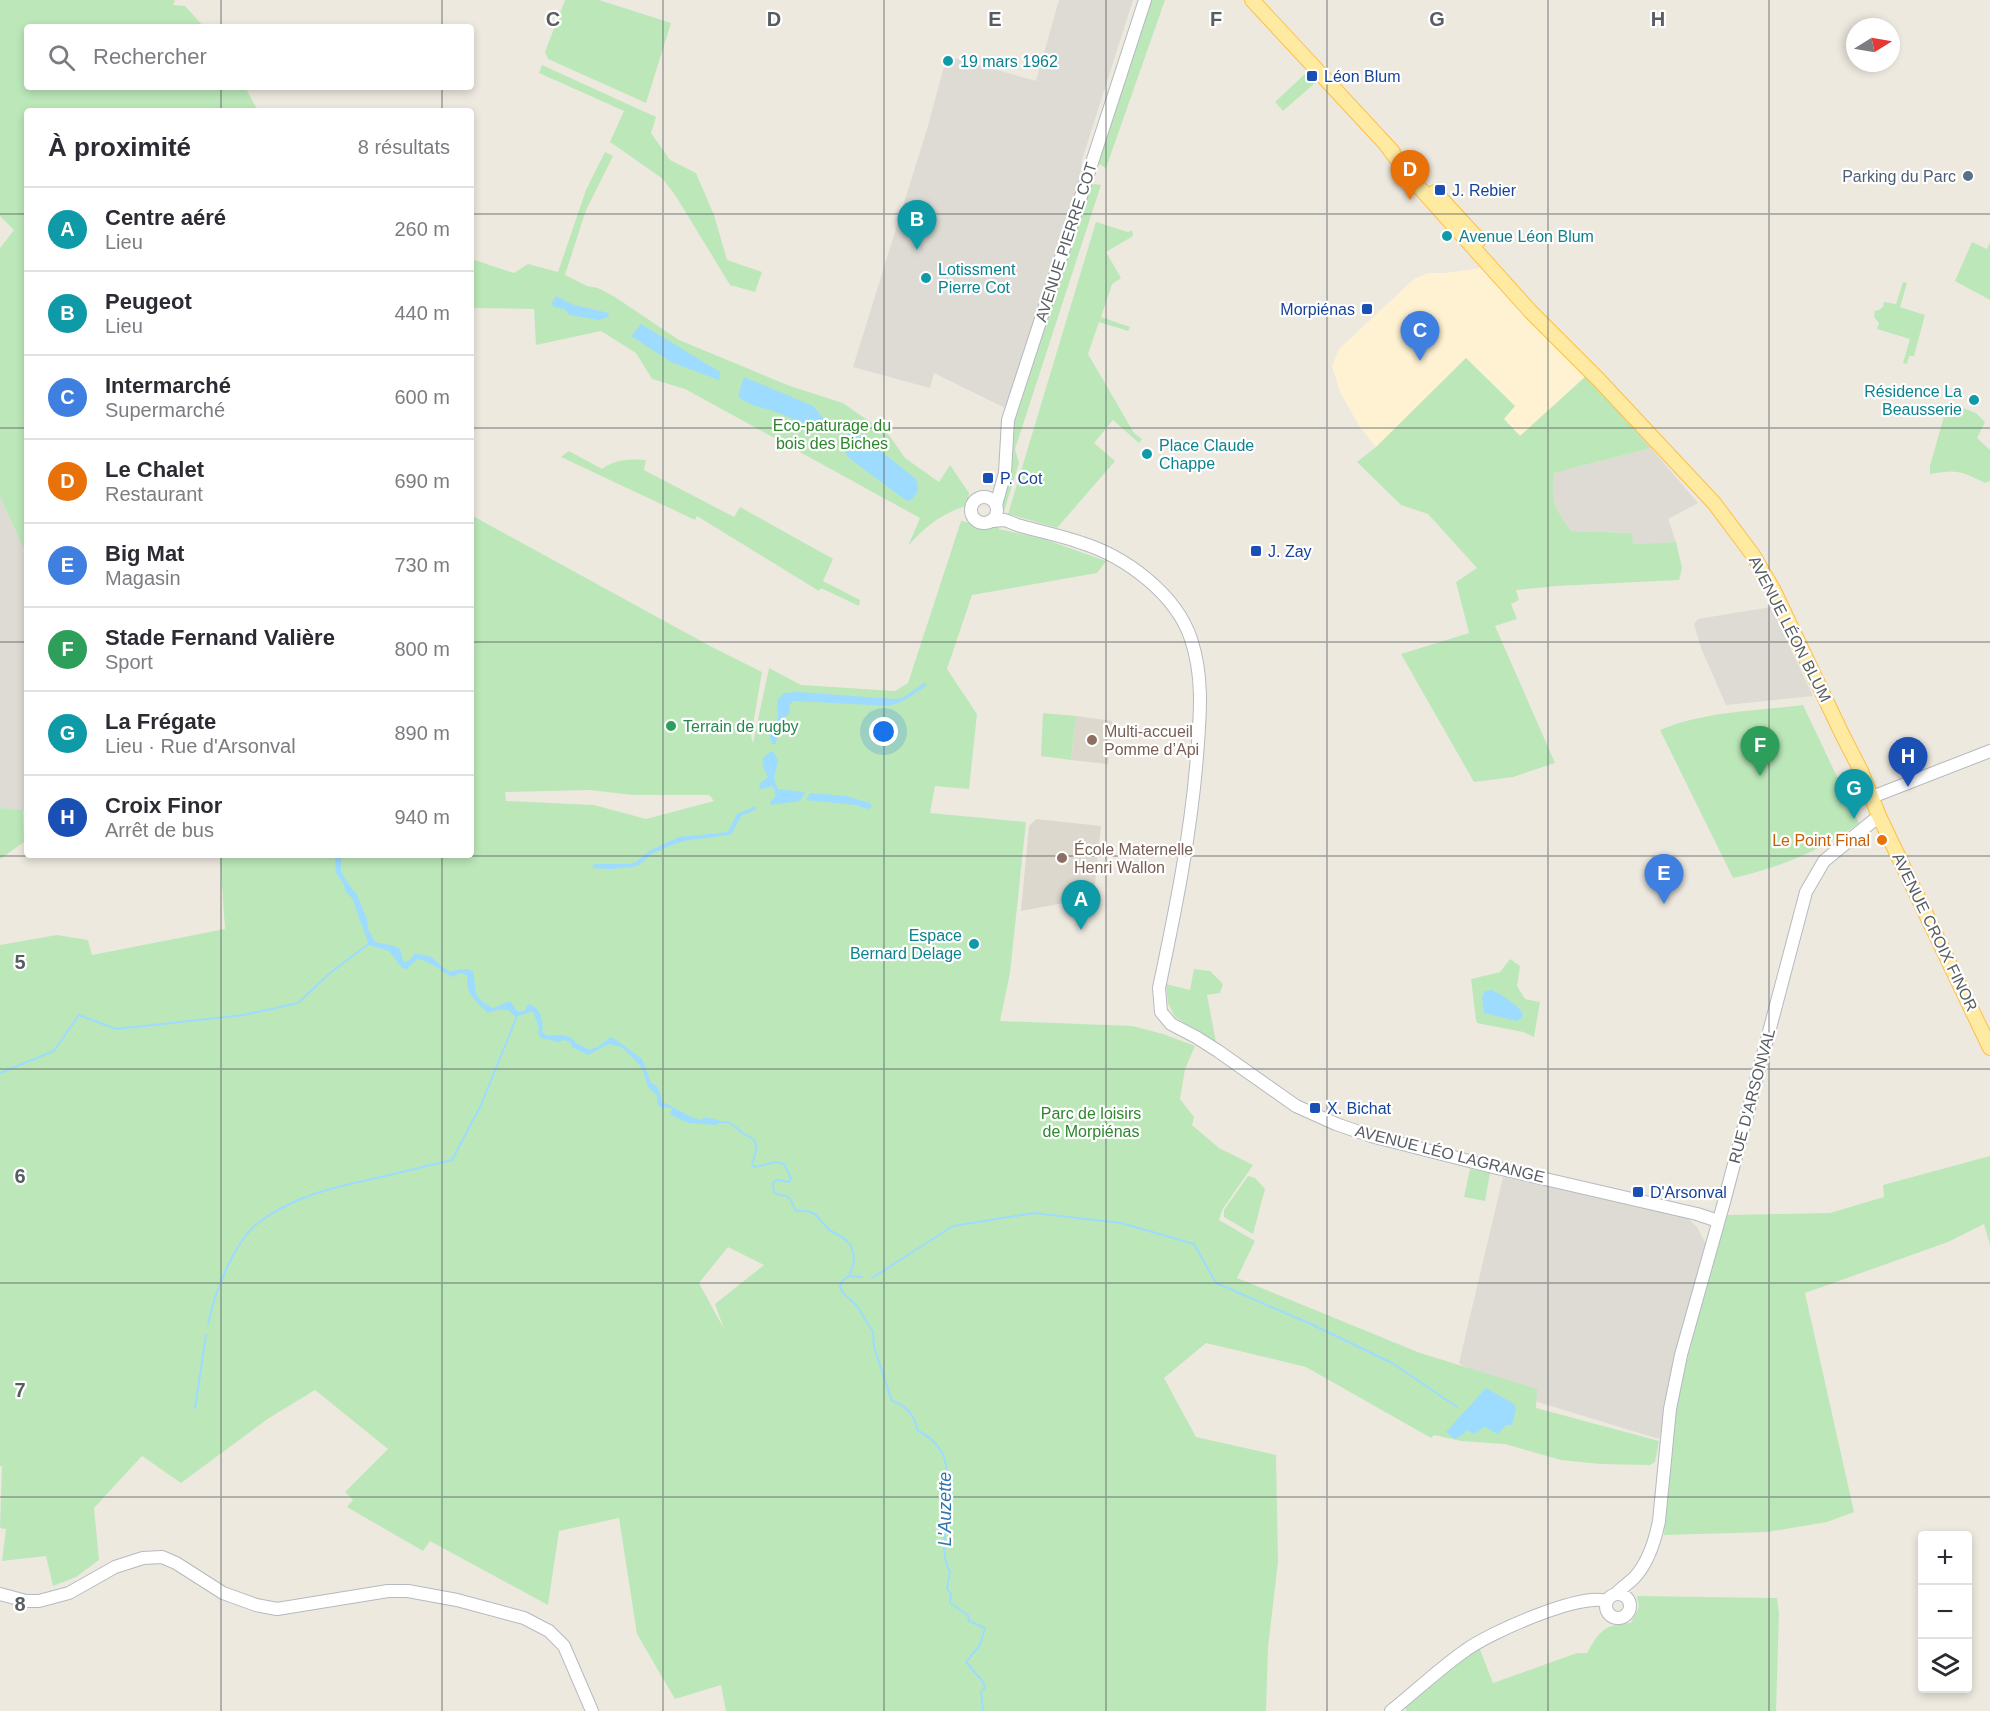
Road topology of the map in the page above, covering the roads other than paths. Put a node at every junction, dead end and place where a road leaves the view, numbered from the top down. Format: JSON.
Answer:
{"nodes":[{"id":1,"x":1145,"y":0,"type":"edge"},
{"id":2,"x":1252,"y":0,"type":"edge"},
{"id":3,"x":993,"y":504,"type":"junction"},
{"id":4,"x":1005,"y":520,"type":"junction"},
{"id":5,"x":990,"y":522,"type":"junction"},
{"id":6,"x":1990,"y":751,"type":"edge"},
{"id":7,"x":1872,"y":797,"type":"junction"},
{"id":8,"x":1879,"y":816,"type":"junction"},
{"id":9,"x":1990,"y":1048,"type":"edge"},
{"id":10,"x":1718,"y":1221,"type":"junction"},
{"id":11,"x":1635,"y":1577,"type":"junction"},
{"id":12,"x":0,"y":1594,"type":"edge"},
{"id":13,"x":1612,"y":1598,"type":"junction"},
{"id":14,"x":1630,"y":1602,"type":"junction"},
{"id":15,"x":592,"y":1711,"type":"edge"},
{"id":16,"x":1391,"y":1711,"type":"edge"}],
"edges":[{"from":1,"to":3,"type":"street","name":"AVENUE PIERRE COT"},
{"from":2,"to":7,"type":"main road","name":"AVENUE LÉON BLUM"},
{"from":3,"to":4,"type":"street"},
{"from":3,"to":5,"type":"street"},
{"from":3,"to":5,"type":"street"},
{"from":4,"to":5,"type":"street"},
{"from":4,"to":10,"type":"street","name":"AVENUE LÉO LAGRANGE"},
{"from":6,"to":7,"type":"street"},
{"from":7,"to":8,"type":"main road","name":"AVENUE LÉON BLUM"},
{"from":8,"to":9,"type":"main road","name":"AVENUE CROIX FINOR"},
{"from":8,"to":10,"type":"street","name":"RUE D'ARSONVAL"},
{"from":10,"to":11,"type":"street","name":"RUE D'ARSONVAL"},
{"from":11,"to":13,"type":"street","name":"RUE D'ARSONVAL"},
{"from":11,"to":14,"type":"street","name":"RUE D'ARSONVAL"},
{"from":12,"to":15,"type":"street"},
{"from":13,"to":14,"type":"street"},
{"from":13,"to":14,"type":"street"},
{"from":13,"to":16,"type":"street"}]}
